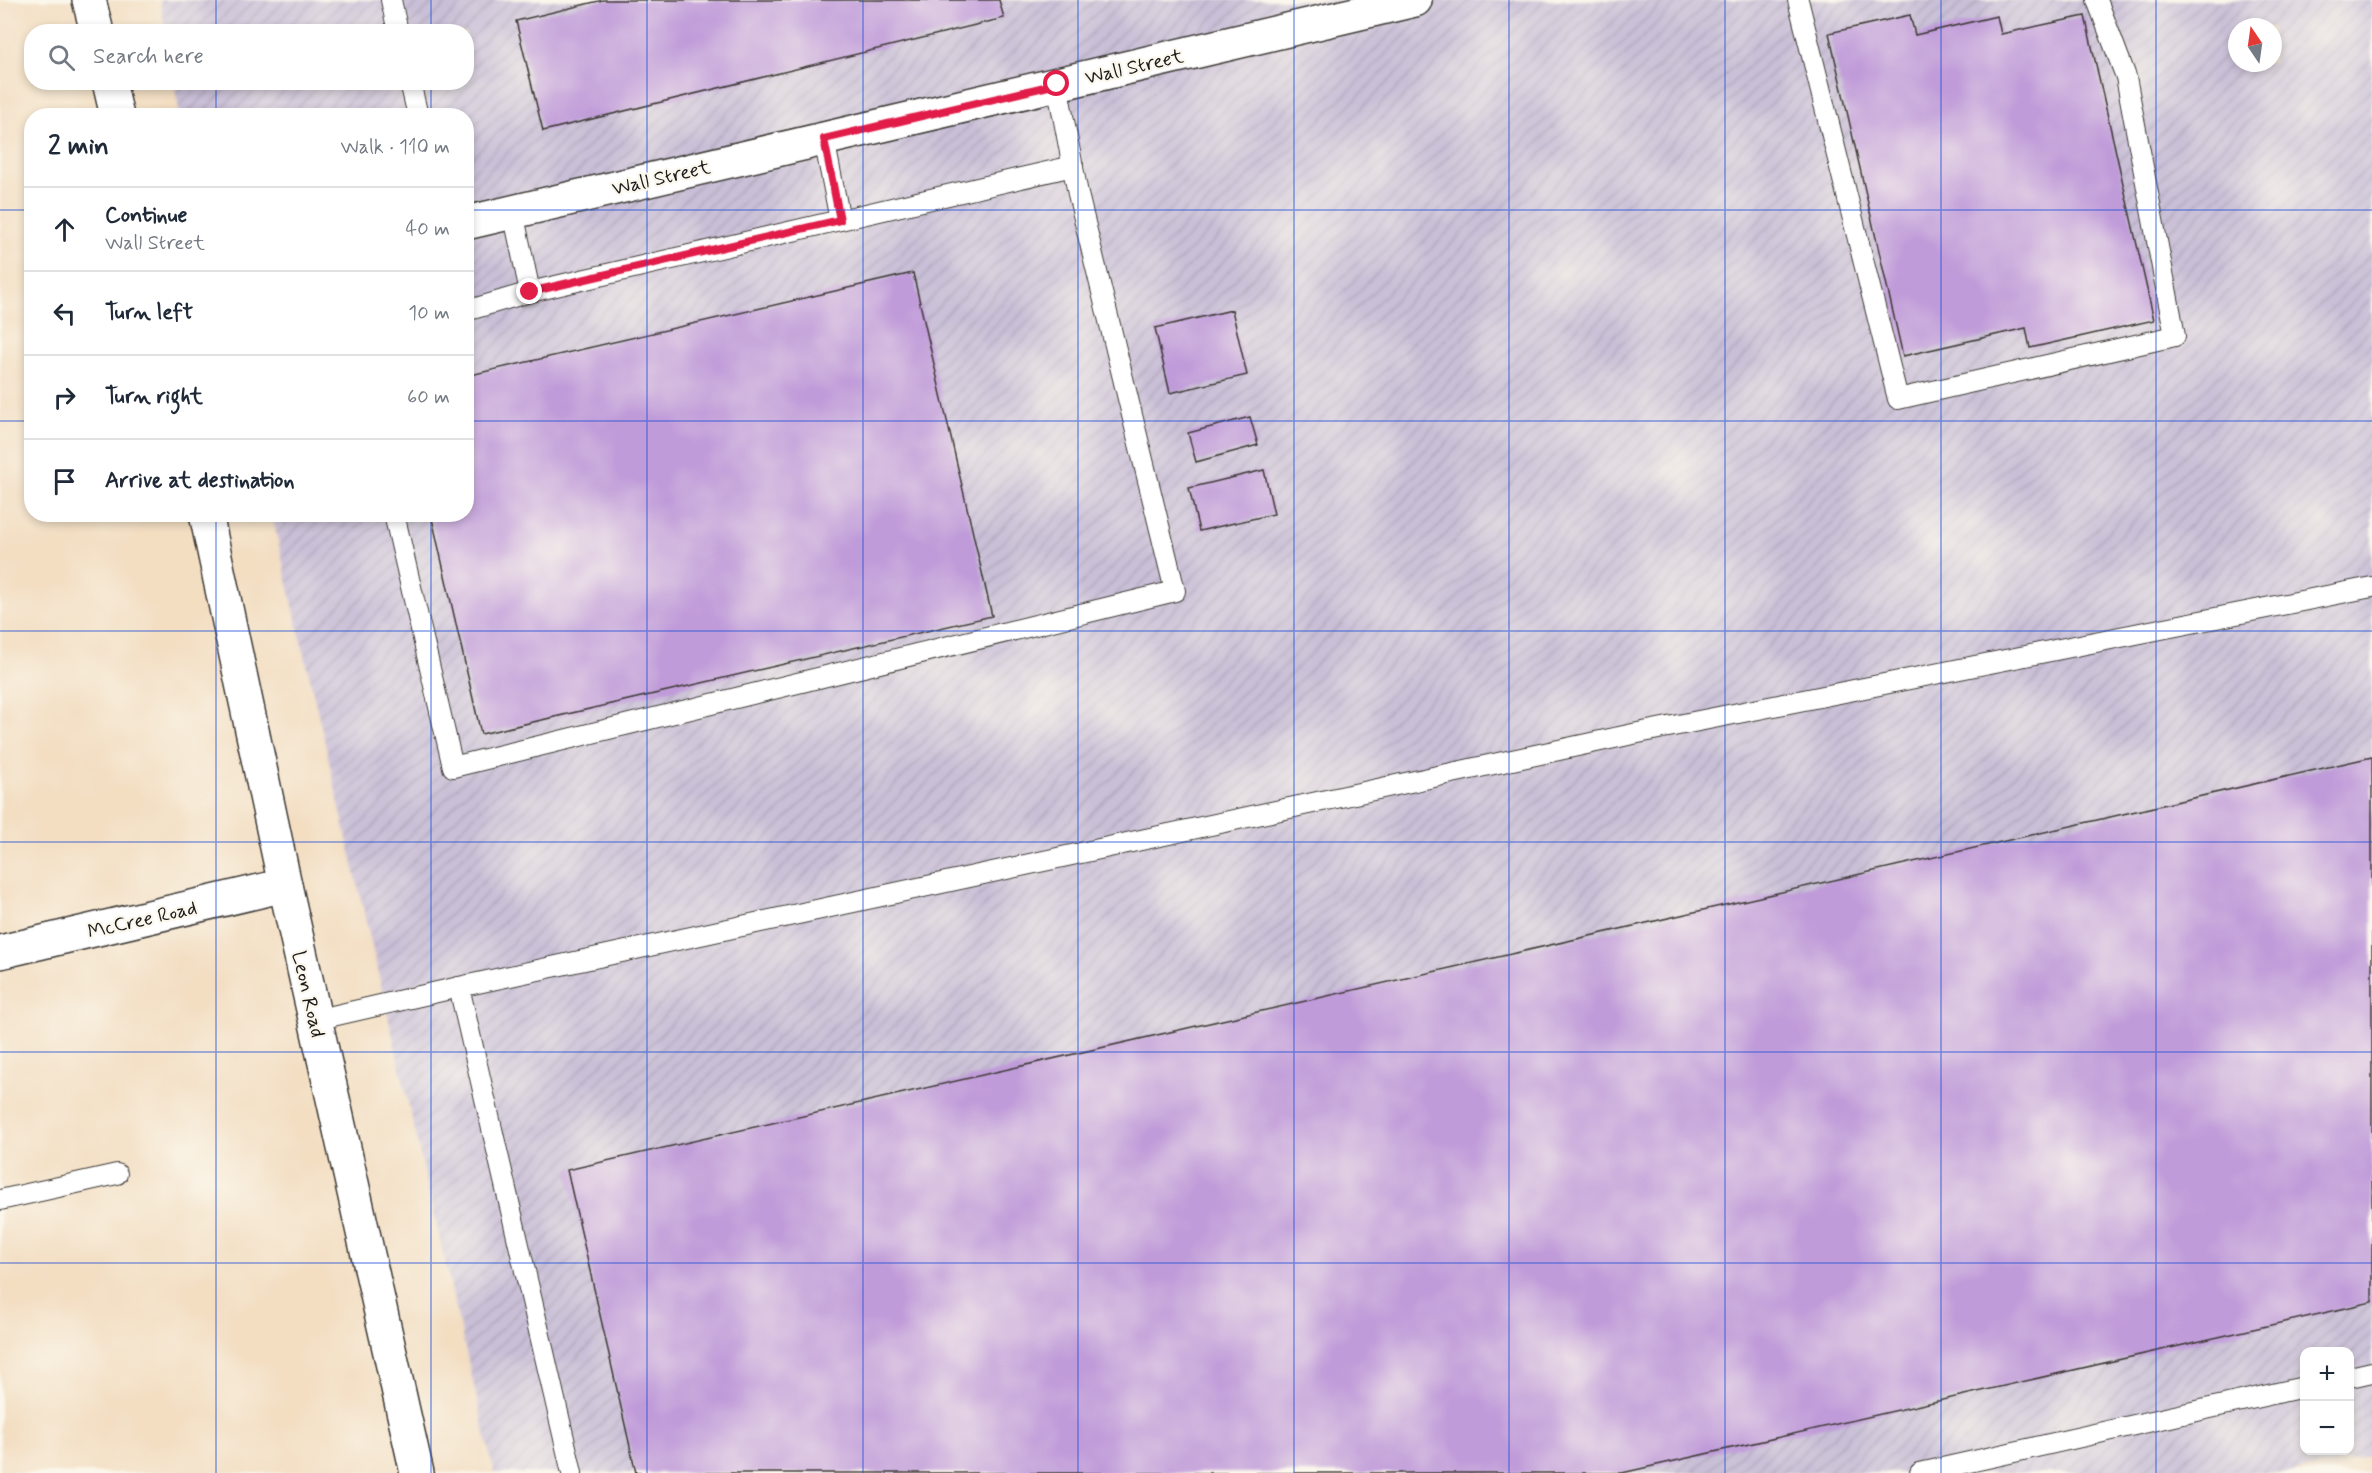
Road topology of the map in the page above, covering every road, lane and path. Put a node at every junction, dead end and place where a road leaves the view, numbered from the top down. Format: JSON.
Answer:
{"nodes":[{"id":1,"x":89,"y":0,"type":"edge"},
{"id":2,"x":391,"y":0,"type":"edge"},
{"id":3,"x":1415,"y":0,"type":"edge"},
{"id":4,"x":1798,"y":0,"type":"edge"},
{"id":5,"x":2097,"y":0,"type":"edge"},
{"id":6,"x":95,"y":24,"type":"edge"},
{"id":7,"x":396,"y":24,"type":"edge"},
{"id":8,"x":1057,"y":84,"type":"junction"},
{"id":9,"x":111,"y":90,"type":"edge"},
{"id":10,"x":412,"y":90,"type":"edge"},
{"id":11,"x":115,"y":108,"type":"edge"},
{"id":12,"x":416,"y":108,"type":"edge"},
{"id":13,"x":824,"y":139,"type":"junction"},
{"id":14,"x":1073,"y":166,"type":"junction"},
{"id":15,"x":513,"y":212,"type":"junction"},
{"id":16,"x":840,"y":220,"type":"junction"},
{"id":17,"x":474,"y":221,"type":"edge"},
{"id":18,"x":530,"y":292,"type":"junction"},
{"id":19,"x":474,"y":309,"type":"edge"},
{"id":20,"x":208,"y":522,"type":"edge"},
{"id":21,"x":396,"y":522,"type":"edge"},
{"id":22,"x":2372,"y":587,"type":"edge"},
{"id":23,"x":285,"y":885,"type":"junction"},
{"id":24,"x":0,"y":952,"type":"edge"},
{"id":25,"x":459,"y":987,"type":"junction"},
{"id":26,"x":315,"y":1020,"type":"junction"},
{"id":27,"x":117,"y":1174,"type":"dead end"},
{"id":28,"x":0,"y":1200,"type":"edge"},
{"id":29,"x":2372,"y":1372,"type":"edge"},
{"id":30,"x":2354,"y":1376,"type":"edge"},
{"id":31,"x":2300,"y":1388,"type":"edge"},
{"id":32,"x":417,"y":1473,"type":"edge"},
{"id":33,"x":572,"y":1473,"type":"edge"},
{"id":34,"x":1920,"y":1473,"type":"edge"}],
"edges":[{"from":1,"to":6,"type":"street"},
{"from":2,"to":7,"type":"lane"},
{"from":3,"to":8,"type":"street","name":"Wall Street"},
{"from":4,"to":5,"type":"lane"},
{"from":8,"to":13,"type":"street","name":"Wall Street"},
{"from":8,"to":14,"type":"lane"},
{"from":9,"to":11,"type":"street"},
{"from":10,"to":12,"type":"lane"},
{"from":13,"to":15,"type":"street","name":"Wall Street"},
{"from":13,"to":16,"type":"lane"},
{"from":14,"to":16,"type":"lane"},
{"from":14,"to":21,"type":"lane"},
{"from":15,"to":17,"type":"street","name":"Wall Street"},
{"from":15,"to":18,"type":"lane"},
{"from":16,"to":18,"type":"lane"},
{"from":18,"to":19,"type":"lane"},
{"from":20,"to":23,"type":"street","name":"Leon Road"},
{"from":22,"to":25,"type":"lane"},
{"from":23,"to":24,"type":"street","name":"McCree Road"},
{"from":23,"to":26,"type":"street","name":"Leon Road"},
{"from":25,"to":26,"type":"lane"},
{"from":25,"to":33,"type":"lane"},
{"from":26,"to":32,"type":"street","name":"Leon Road"},
{"from":27,"to":28,"type":"lane"},
{"from":29,"to":30,"type":"lane"},
{"from":31,"to":34,"type":"lane"}]}
